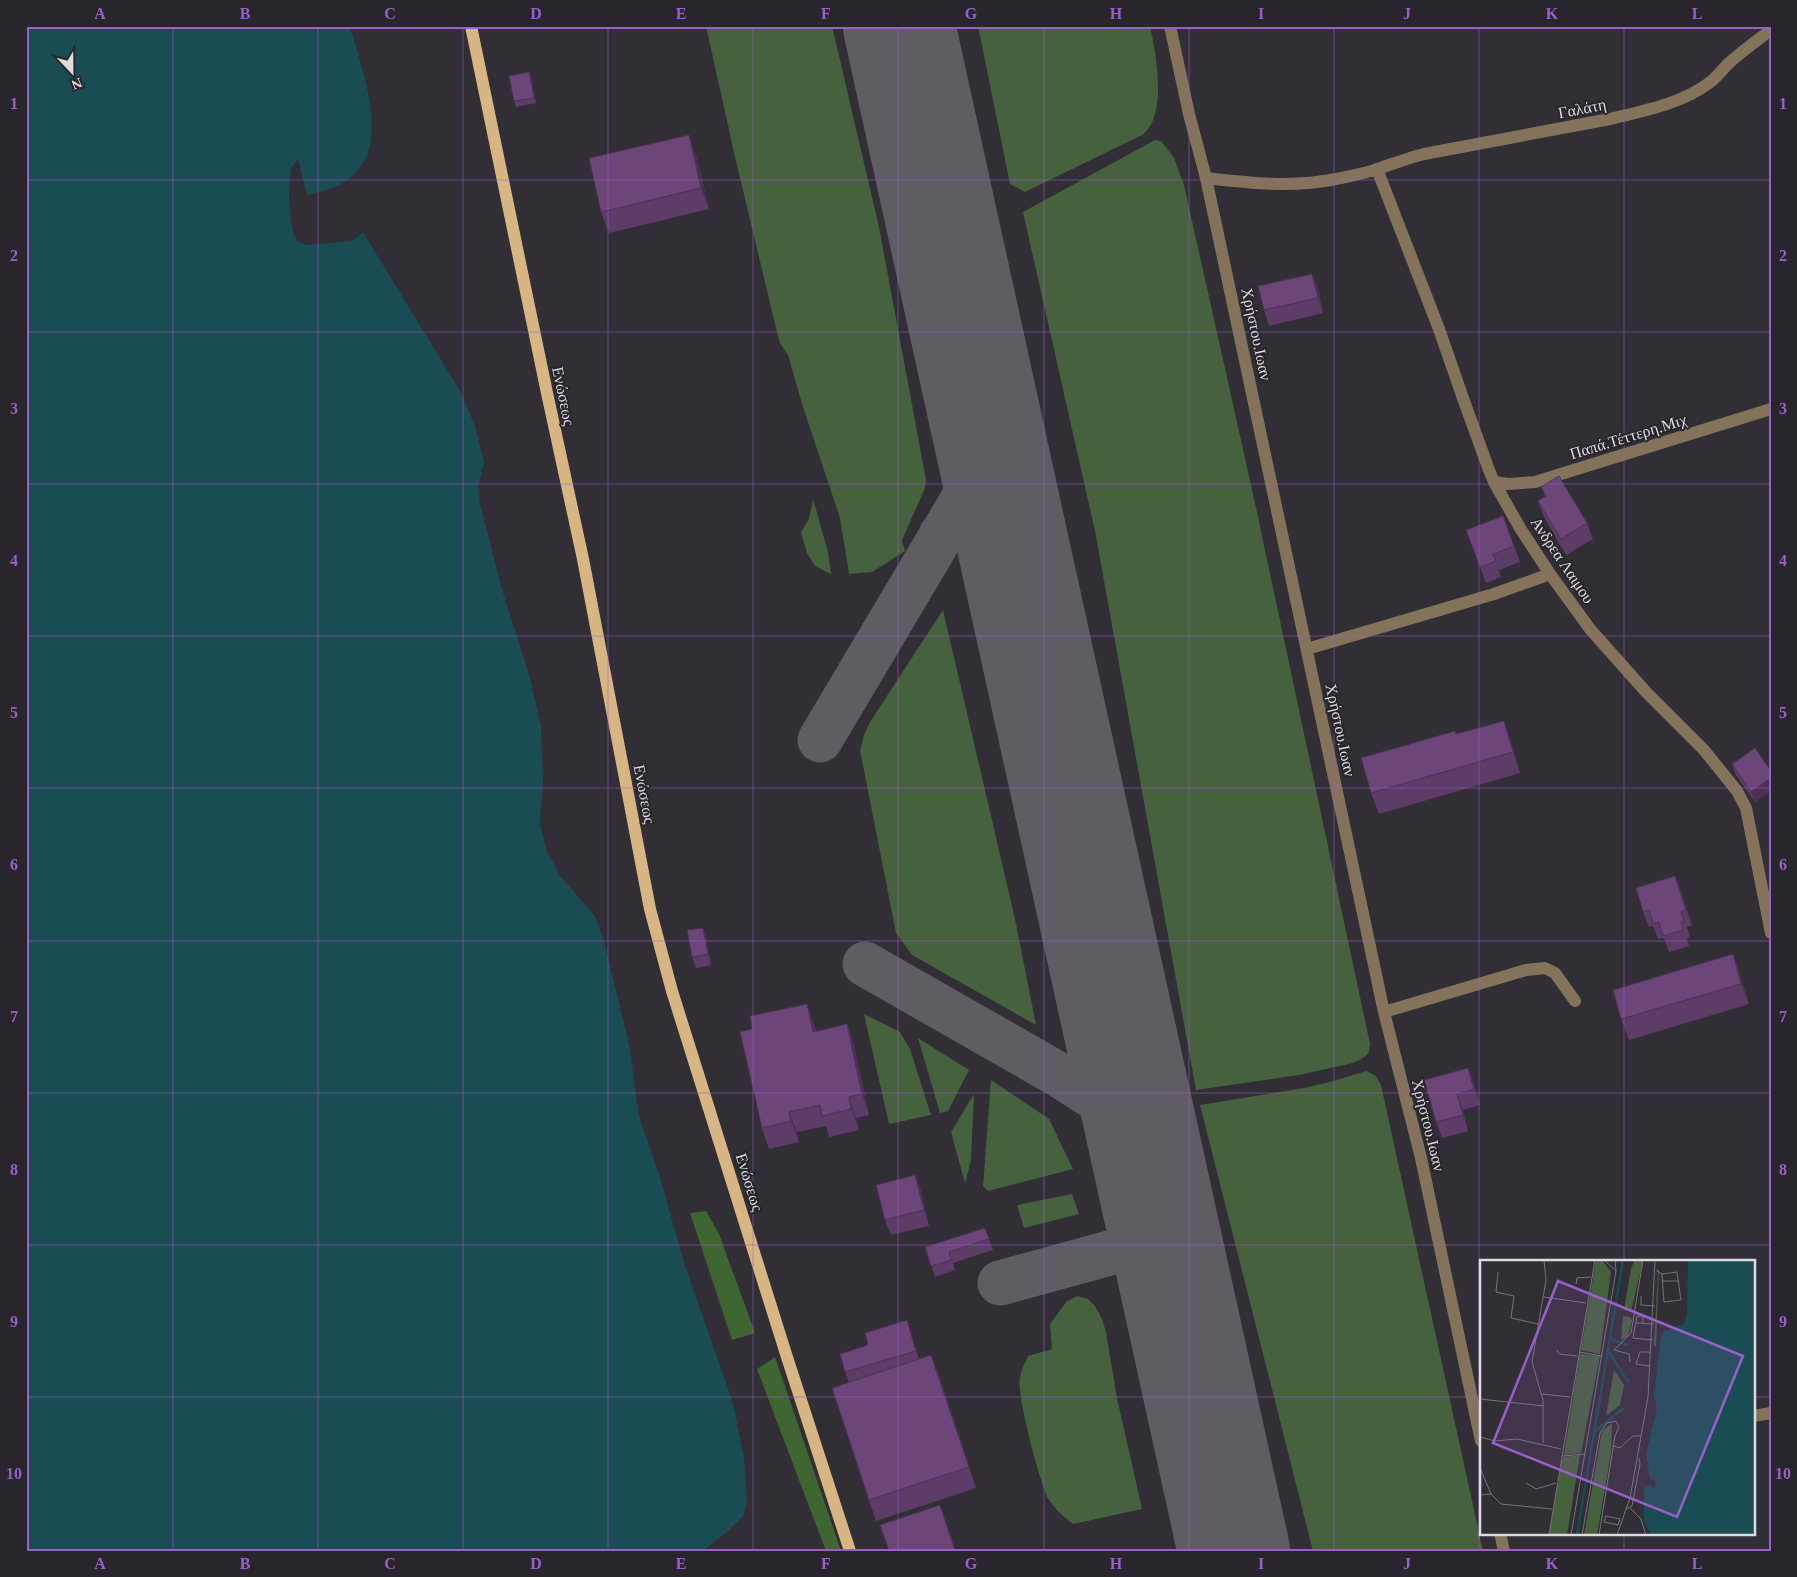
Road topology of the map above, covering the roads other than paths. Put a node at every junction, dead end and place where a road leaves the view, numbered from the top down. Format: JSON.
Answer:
{"nodes":[{"id":1,"x":471,"y":26,"type":"edge"},
{"id":2,"x":1170,"y":26,"type":"edge"},
{"id":3,"x":1771,"y":30,"type":"edge"},
{"id":4,"x":1377,"y":170,"type":"junction"},
{"id":5,"x":1206,"y":178,"type":"junction"},
{"id":6,"x":1771,"y":409,"type":"edge"},
{"id":7,"x":1494,"y":482,"type":"junction"},
{"id":8,"x":1550,"y":574,"type":"junction"},
{"id":9,"x":1308,"y":649,"type":"junction"},
{"id":10,"x":1771,"y":933,"type":"edge"},
{"id":11,"x":1575,"y":1001,"type":"dead end"},
{"id":12,"x":1384,"y":1012,"type":"junction"},
{"id":13,"x":1771,"y":1412,"type":"edge"},
{"id":14,"x":1754,"y":1416,"type":"edge"},
{"id":15,"x":1480,"y":1436,"type":"edge"},
{"id":16,"x":1500,"y":1534,"type":"edge"},
{"id":17,"x":850,"y":1551,"type":"edge"},
{"id":18,"x":1504,"y":1551,"type":"edge"}],
"edges":[{"from":1,"to":17,"type":"main road","name":"Ενώσεως"},
{"from":2,"to":5,"type":"street","name":"Χρήστου.Ιωαν"},
{"from":3,"to":4,"type":"street","name":"Γαλάτη"},
{"from":4,"to":5,"type":"street","name":"Γαλάτη"},
{"from":4,"to":7,"type":"street","name":"Ανδρεα Λαιμου"},
{"from":5,"to":9,"type":"street","name":"Χρήστου.Ιωαν"},
{"from":6,"to":7,"type":"street","name":"Παπά.Τέττερη.Μιχ"},
{"from":7,"to":8,"type":"street","name":"Ανδρεα Λαιμου"},
{"from":8,"to":9,"type":"street"},
{"from":8,"to":10,"type":"street","name":"Ανδρεα Λαιμου"},
{"from":9,"to":12,"type":"street","name":"Χρήστου.Ιωαν"},
{"from":11,"to":12,"type":"street"},
{"from":12,"to":15,"type":"street","name":"Χρήστου.Ιωαν"},
{"from":13,"to":14,"type":"street"},
{"from":16,"to":18,"type":"street"}]}
